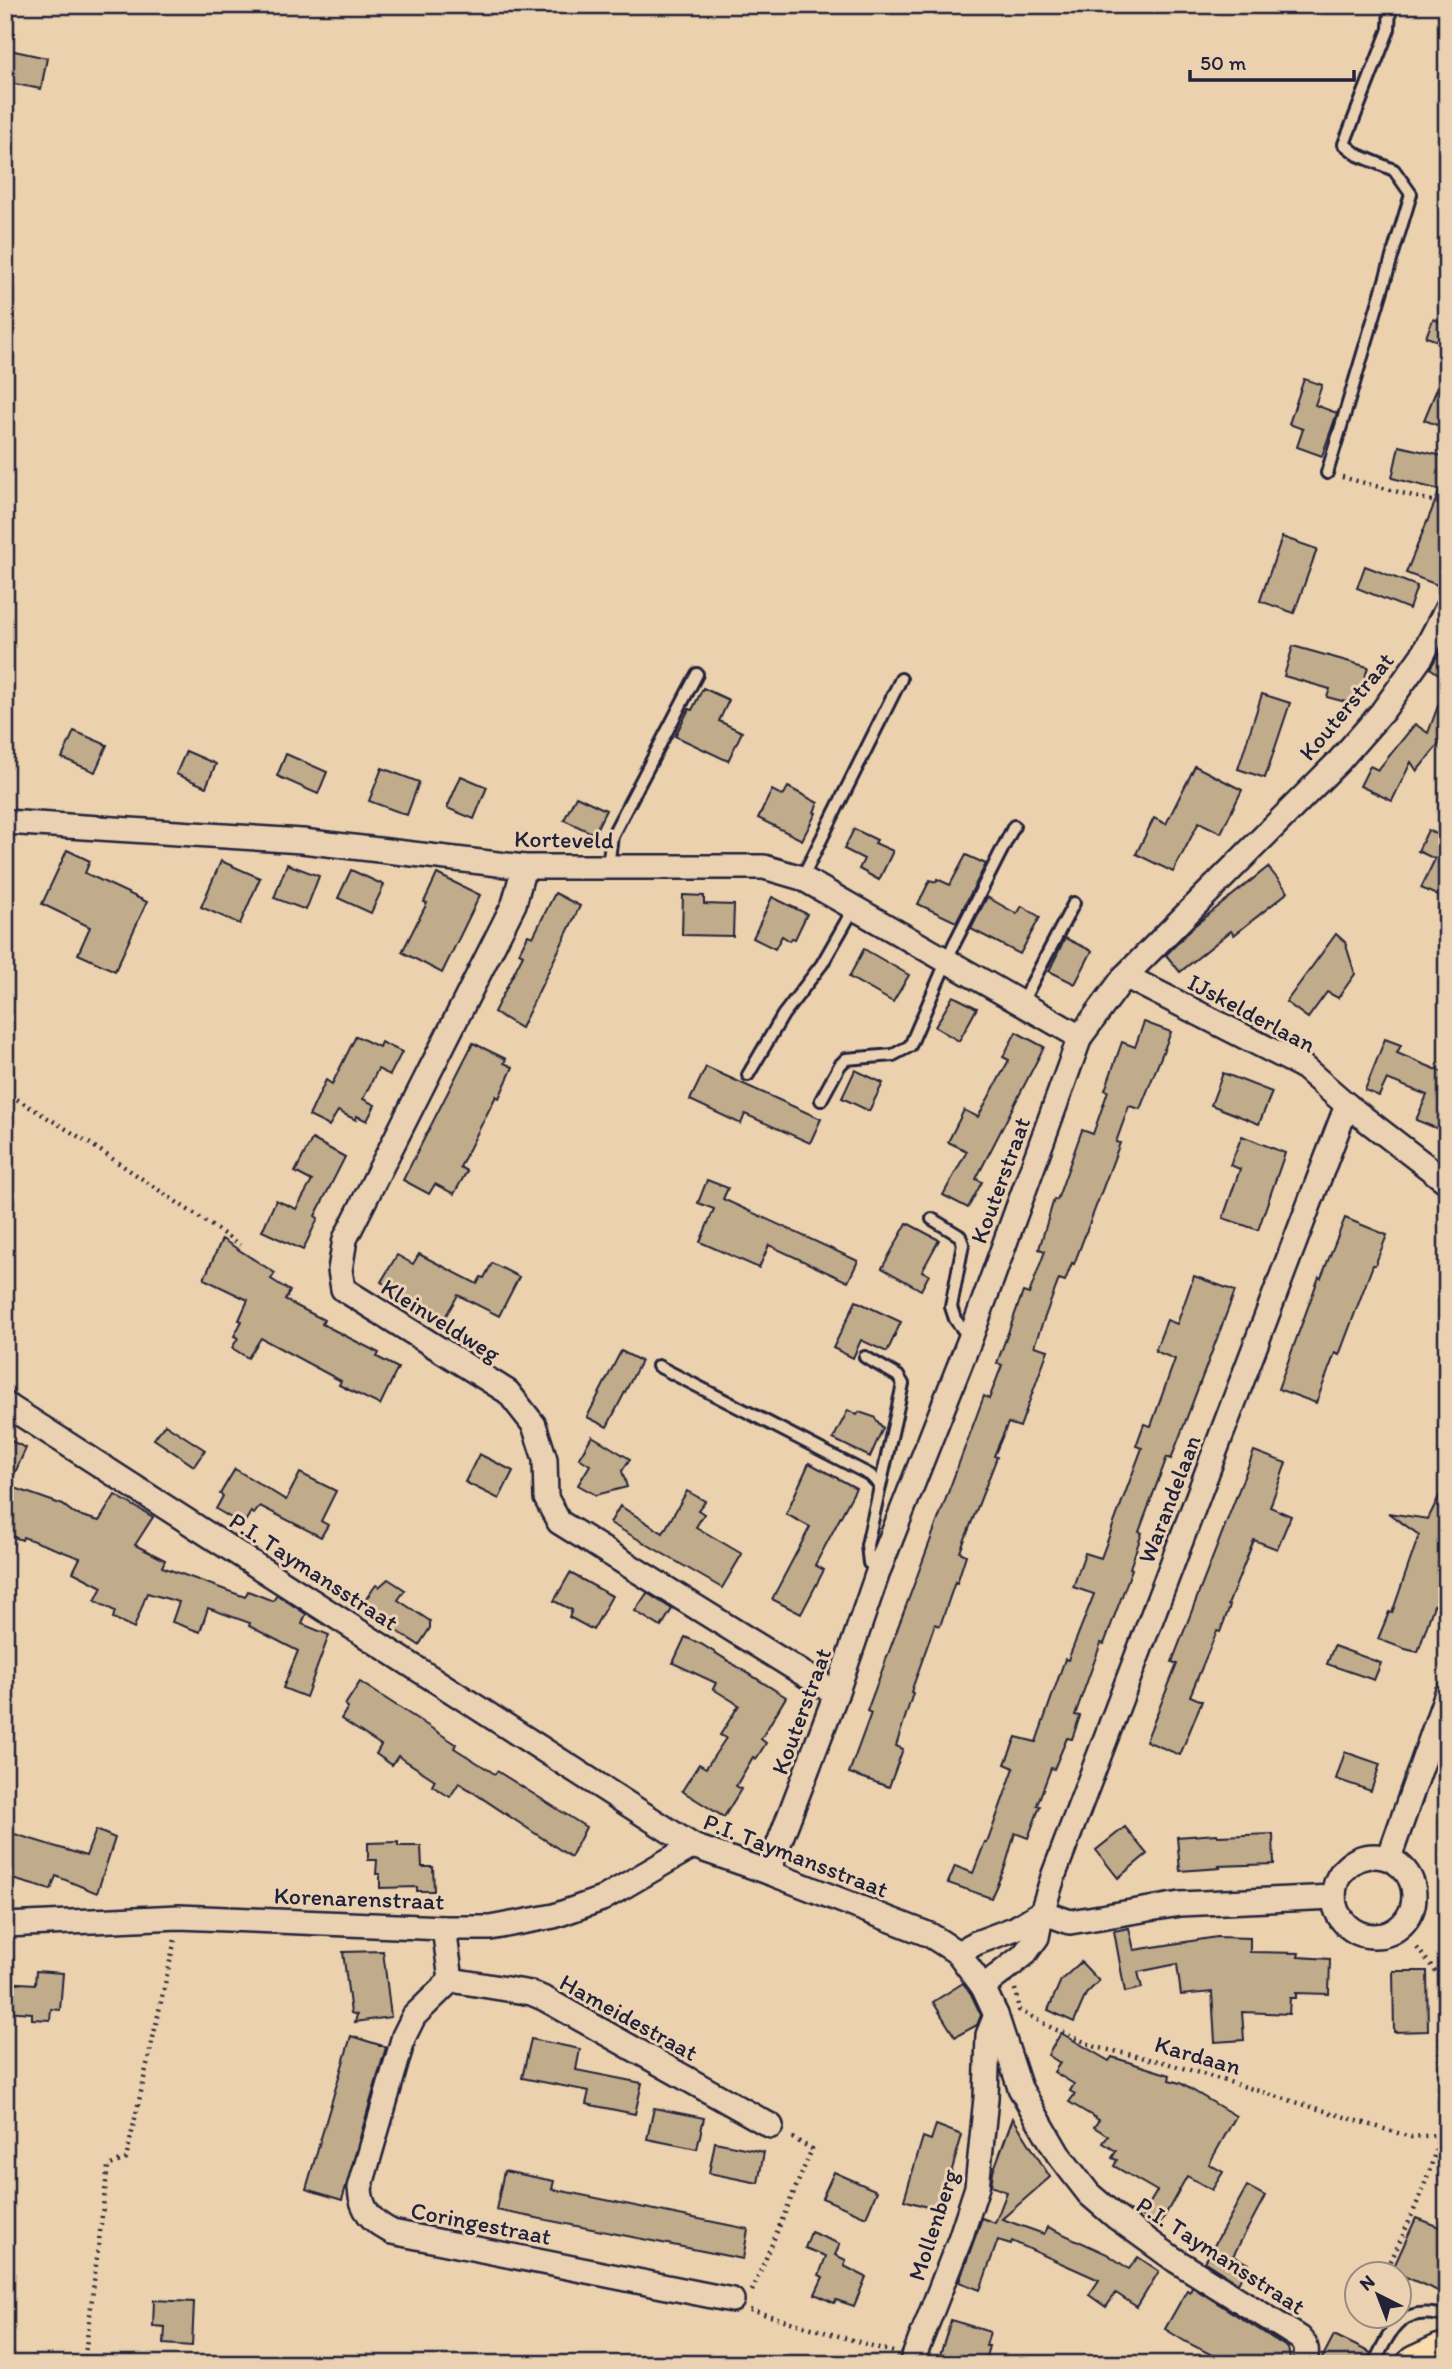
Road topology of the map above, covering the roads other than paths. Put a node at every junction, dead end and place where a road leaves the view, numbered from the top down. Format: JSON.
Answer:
{"nodes":[{"id":1,"x":1390,"y":5,"type":"edge"},
{"id":2,"x":1327,"y":473,"type":"road end"},
{"id":3,"x":1447,"y":608,"type":"edge"},
{"id":4,"x":696,"y":674,"type":"dead end"},
{"id":5,"x":901,"y":680,"type":"dead end"},
{"id":6,"x":5,"y":822,"type":"edge"},
{"id":7,"x":1014,"y":827,"type":"dead end"},
{"id":8,"x":608,"y":866,"type":"junction"},
{"id":9,"x":524,"y":867,"type":"junction"},
{"id":10,"x":802,"y":878,"type":"junction"},
{"id":11,"x":1074,"y":903,"type":"dead end"},
{"id":12,"x":854,"y":908,"type":"junction"},
{"id":13,"x":947,"y":961,"type":"junction"},
{"id":14,"x":1125,"y":976,"type":"junction"},
{"id":15,"x":1021,"y":1003,"type":"junction"},
{"id":16,"x":1080,"y":1037,"type":"junction"},
{"id":17,"x":748,"y":1075,"type":"dead end"},
{"id":18,"x":821,"y":1100,"type":"dead end"},
{"id":19,"x":1347,"y":1105,"type":"junction"},
{"id":20,"x":1447,"y":1182,"type":"edge"},
{"id":21,"x":932,"y":1219,"type":"dead end"},
{"id":22,"x":970,"y":1339,"type":"junction"},
{"id":23,"x":864,"y":1357,"type":"dead end"},
{"id":24,"x":658,"y":1366,"type":"dead end"},
{"id":25,"x":5,"y":1404,"type":"edge"},
{"id":26,"x":880,"y":1485,"type":"junction"},
{"id":27,"x":879,"y":1569,"type":"junction"},
{"id":28,"x":1447,"y":1693,"type":"edge"},
{"id":29,"x":836,"y":1694,"type":"junction"},
{"id":30,"x":694,"y":1846,"type":"junction"},
{"id":31,"x":1389,"y":1858,"type":"junction"},
{"id":32,"x":768,"y":1872,"type":"junction"},
{"id":33,"x":1334,"y":1897,"type":"junction"},
{"id":34,"x":1042,"y":1912,"type":"junction"},
{"id":35,"x":5,"y":1925,"type":"edge"},
{"id":36,"x":444,"y":1928,"type":"junction"},
{"id":37,"x":958,"y":1953,"type":"junction"},
{"id":38,"x":451,"y":1980,"type":"junction"},
{"id":39,"x":983,"y":1987,"type":"junction"},
{"id":40,"x":996,"y":2015,"type":"junction"},
{"id":41,"x":771,"y":2126,"type":"road end"},
{"id":42,"x":738,"y":2304,"type":"road end"},
{"id":43,"x":1447,"y":2317,"type":"edge"},
{"id":44,"x":1447,"y":2352,"type":"edge"},
{"id":45,"x":912,"y":2361,"type":"edge"},
{"id":46,"x":1305,"y":2364,"type":"edge"},
{"id":47,"x":1374,"y":2364,"type":"edge"},
{"id":48,"x":1415,"y":2364,"type":"edge"}],
"edges":[{"from":1,"to":2,"type":"lane"},
{"from":3,"to":14,"type":"street","name":"Kouterstraat"},
{"from":4,"to":8,"type":"lane"},
{"from":5,"to":10,"type":"lane"},
{"from":6,"to":9,"type":"street","name":"Korteveld"},
{"from":7,"to":13,"type":"lane"},
{"from":8,"to":9,"type":"street","name":"Korteveld"},
{"from":8,"to":10,"type":"street","name":"Korteveld"},
{"from":9,"to":29,"type":"street","name":"Kleinveldweg"},
{"from":10,"to":12,"type":"street","name":"Korteveld"},
{"from":11,"to":15,"type":"lane"},
{"from":12,"to":13,"type":"street","name":"Korteveld"},
{"from":12,"to":17,"type":"lane"},
{"from":13,"to":15,"type":"street","name":"Korteveld"},
{"from":13,"to":18,"type":"lane"},
{"from":14,"to":16,"type":"street","name":"Kouterstraat"},
{"from":14,"to":19,"type":"street","name":"IJskelderlaan"},
{"from":15,"to":16,"type":"street","name":"Korteveld"},
{"from":16,"to":22,"type":"street","name":"Kouterstraat"},
{"from":19,"to":20,"type":"street","name":"IJskelderlaan"},
{"from":19,"to":34,"type":"street","name":"Warandelaan"},
{"from":21,"to":22,"type":"lane"},
{"from":22,"to":27,"type":"street","name":"Kouterstraat"},
{"from":23,"to":26,"type":"lane"},
{"from":24,"to":26,"type":"lane"},
{"from":25,"to":30,"type":"street","name":"P.I. Taymansstraat"},
{"from":26,"to":27,"type":"lane"},
{"from":27,"to":29,"type":"street","name":"Kouterstraat"},
{"from":28,"to":31,"type":"street"},
{"from":29,"to":32,"type":"street","name":"Kouterstraat"},
{"from":30,"to":32,"type":"street","name":"P.I. Taymansstraat"},
{"from":30,"to":36,"type":"street","name":"Korenarenstraat"},
{"from":31,"to":33,"type":"street"},
{"from":31,"to":33,"type":"street"},
{"from":32,"to":37,"type":"street","name":"P.I. Taymansstraat"},
{"from":33,"to":34,"type":"street"},
{"from":34,"to":37,"type":"street"},
{"from":34,"to":39,"type":"street","name":"Warandelaan"},
{"from":35,"to":36,"type":"street","name":"Korenarenstraat"},
{"from":36,"to":38,"type":"street"},
{"from":37,"to":39,"type":"street","name":"P.I. Taymansstraat"},
{"from":38,"to":41,"type":"street","name":"Hameidestraat"},
{"from":38,"to":42,"type":"street","name":"Coringestraat"},
{"from":39,"to":40,"type":"street","name":"P.I. Taymansstraat"},
{"from":40,"to":45,"type":"street","name":"Mollenberg"},
{"from":40,"to":46,"type":"street","name":"P.I. Taymansstraat"},
{"from":43,"to":47,"type":"lane"},
{"from":44,"to":48,"type":"main road"}]}
